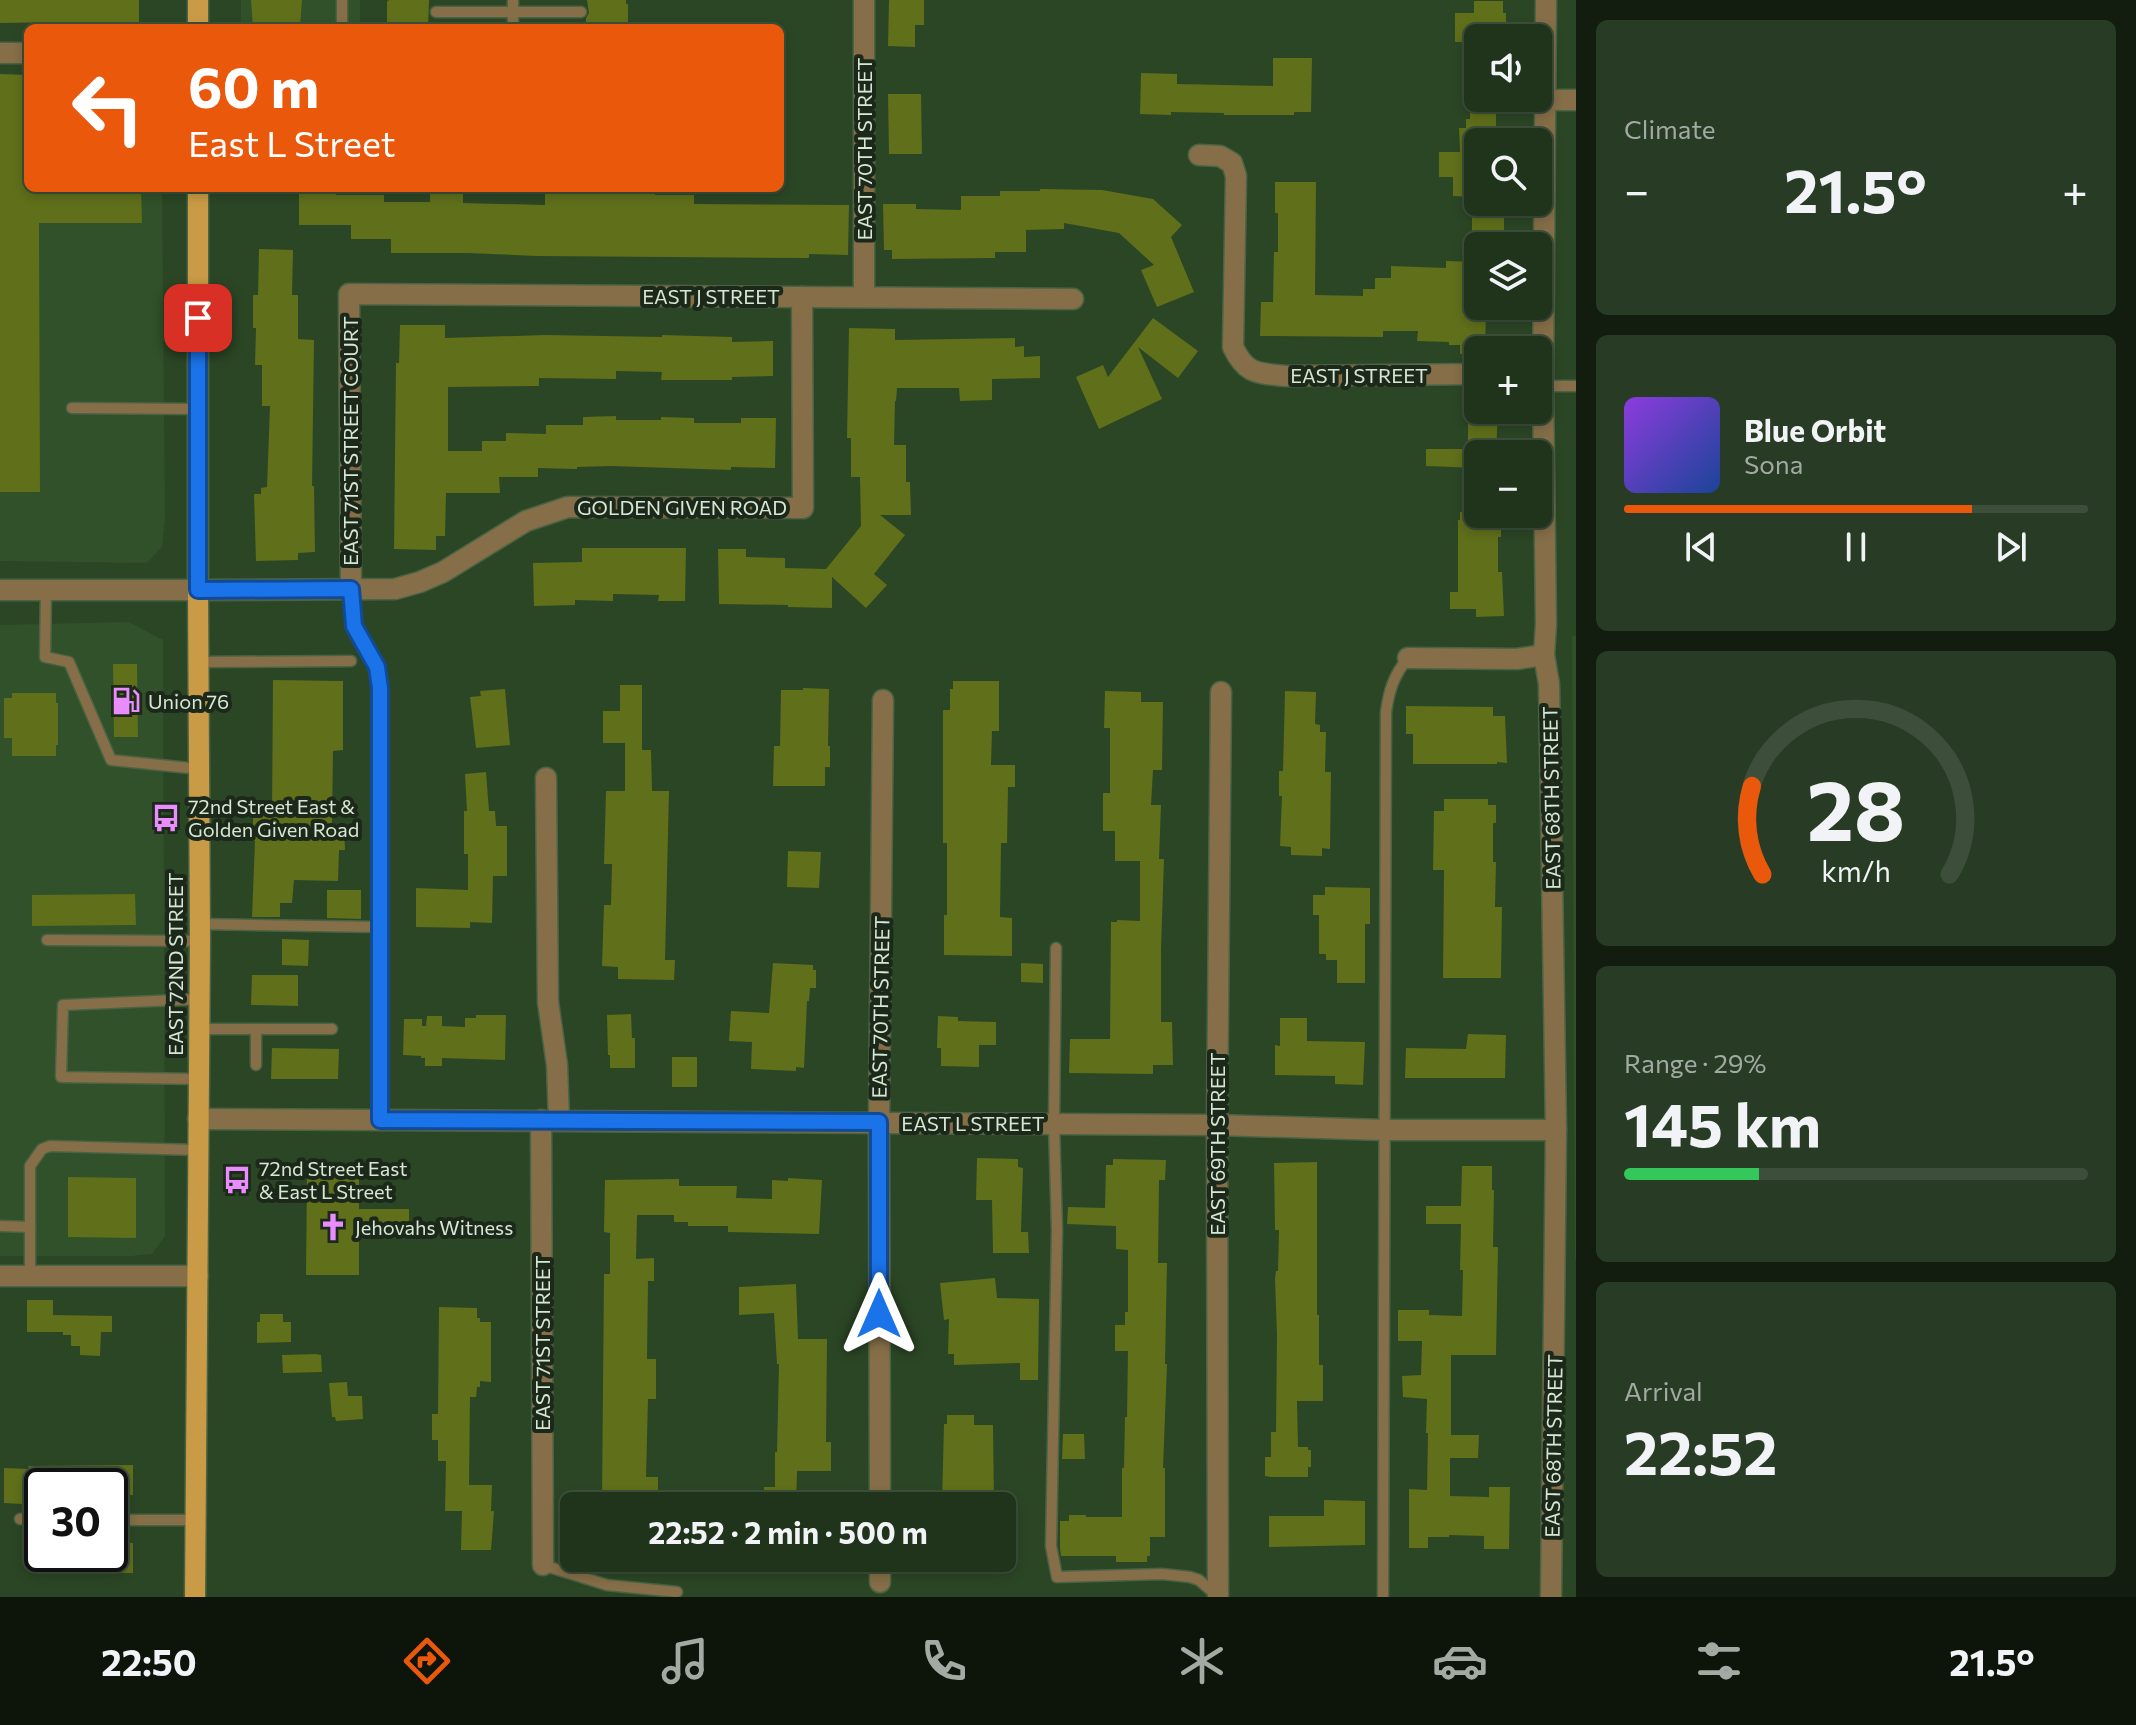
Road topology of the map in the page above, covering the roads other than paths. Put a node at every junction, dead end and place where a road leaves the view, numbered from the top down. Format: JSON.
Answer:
{"nodes":[{"id":1,"x":198,"y":0,"type":"edge"},
{"id":2,"x":342,"y":0,"type":"edge"},
{"id":3,"x":864,"y":0,"type":"edge"},
{"id":4,"x":1546,"y":0,"type":"edge"},
{"id":5,"x":513,"y":6,"type":"edge"},
{"id":6,"x":436,"y":12,"type":"dead end"},
{"id":7,"x":581,"y":12,"type":"dead end"},
{"id":8,"x":198,"y":24,"type":"edge"},
{"id":9,"x":342,"y":24,"type":"edge"},
{"id":10,"x":1546,"y":24,"type":"edge"},
{"id":11,"x":0,"y":53,"type":"edge"},
{"id":12,"x":24,"y":53,"type":"edge"},
{"id":13,"x":1552,"y":100,"type":"edge"},
{"id":14,"x":1576,"y":100,"type":"edge"},
{"id":15,"x":1545,"y":112,"type":"edge"},
{"id":16,"x":1199,"y":155,"type":"dead end"},
{"id":17,"x":198,"y":192,"type":"edge"},
{"id":18,"x":349,"y":294,"type":"joint"},
{"id":19,"x":802,"y":297,"type":"junction"},
{"id":20,"x":864,"y":297,"type":"junction"},
{"id":21,"x":1073,"y":299,"type":"dead end"},
{"id":22,"x":1542,"y":336,"type":"edge"},
{"id":23,"x":1464,"y":374,"type":"edge"},
{"id":24,"x":1552,"y":380,"type":"edge"},
{"id":25,"x":1576,"y":386,"type":"edge"},
{"id":26,"x":72,"y":408,"type":"dead end"},
{"id":27,"x":198,"y":409,"type":"junction"},
{"id":28,"x":1543,"y":424,"type":"edge"},
{"id":29,"x":351,"y":589,"type":"junction"},
{"id":30,"x":0,"y":590,"type":"edge"},
{"id":31,"x":46,"y":590,"type":"junction"},
{"id":32,"x":198,"y":590,"type":"junction"},
{"id":33,"x":1544,"y":655,"type":"junction"},
{"id":34,"x":1408,"y":658,"type":"joint"},
{"id":35,"x":351,"y":661,"type":"dead end"},
{"id":36,"x":199,"y":662,"type":"junction"},
{"id":37,"x":1221,"y":692,"type":"dead end"},
{"id":38,"x":883,"y":700,"type":"dead end"},
{"id":39,"x":199,"y":769,"type":"junction"},
{"id":40,"x":546,"y":778,"type":"dead end"},
{"id":41,"x":380,"y":927,"type":"junction"},
{"id":42,"x":200,"y":933,"type":"junction"},
{"id":43,"x":47,"y":940,"type":"dead end"},
{"id":44,"x":1056,"y":948,"type":"dead end"},
{"id":45,"x":200,"y":999,"type":"junction"},
{"id":46,"x":199,"y":1029,"type":"junction"},
{"id":47,"x":256,"y":1029,"type":"junction"},
{"id":48,"x":332,"y":1029,"type":"dead end"},
{"id":49,"x":256,"y":1065,"type":"dead end"},
{"id":50,"x":199,"y":1079,"type":"junction"},
{"id":51,"x":198,"y":1119,"type":"junction"},
{"id":52,"x":380,"y":1120,"type":"junction"},
{"id":53,"x":550,"y":1120,"type":"junction"},
{"id":54,"x":879,"y":1122,"type":"junction"},
{"id":55,"x":1054,"y":1124,"type":"junction"},
{"id":56,"x":1217,"y":1125,"type":"junction"},
{"id":57,"x":1384,"y":1130,"type":"junction"},
{"id":58,"x":1556,"y":1130,"type":"junction"},
{"id":59,"x":198,"y":1150,"type":"junction"},
{"id":60,"x":0,"y":1226,"type":"edge"},
{"id":61,"x":30,"y":1227,"type":"junction"},
{"id":62,"x":0,"y":1276,"type":"edge"},
{"id":63,"x":30,"y":1276,"type":"junction"},
{"id":64,"x":198,"y":1276,"type":"junction"},
{"id":65,"x":880,"y":1492,"type":"edge"},
{"id":66,"x":20,"y":1519,"type":"dead end"},
{"id":67,"x":24,"y":1519,"type":"edge"},
{"id":68,"x":128,"y":1520,"type":"edge"},
{"id":69,"x":195,"y":1520,"type":"junction"},
{"id":70,"x":543,"y":1565,"type":"joint"},
{"id":71,"x":880,"y":1572,"type":"edge"},
{"id":72,"x":880,"y":1582,"type":"dead end"},
{"id":73,"x":677,"y":1592,"type":"dead end"},
{"id":74,"x":195,"y":1597,"type":"edge"},
{"id":75,"x":1217,"y":1597,"type":"edge"},
{"id":76,"x":1383,"y":1597,"type":"edge"},
{"id":77,"x":1551,"y":1597,"type":"edge"}],
"edges":[{"from":1,"to":8,"type":"main road"},
{"from":2,"to":9,"type":"lane"},
{"from":3,"to":20,"type":"street","name":"EAST 70TH STREET"},
{"from":4,"to":10,"type":"street","name":"EAST 68TH STREET"},
{"from":5,"to":6,"type":"lane"},
{"from":5,"to":7,"type":"lane"},
{"from":11,"to":12,"type":"street"},
{"from":13,"to":14,"type":"street"},
{"from":15,"to":22,"type":"street","name":"EAST 68TH STREET"},
{"from":16,"to":23,"type":"street","name":"EAST J STREET"},
{"from":17,"to":27,"type":"main road","name":"EAST 72ND STREET"},
{"from":18,"to":19,"type":"street","name":"EAST J STREET"},
{"from":18,"to":29,"type":"street","name":"EAST 71ST STREET COURT"},
{"from":19,"to":20,"type":"street","name":"EAST J STREET"},
{"from":19,"to":29,"type":"street","name":"GOLDEN GIVEN ROAD"},
{"from":20,"to":21,"type":"street","name":"EAST J STREET"},
{"from":24,"to":25,"type":"lane"},
{"from":26,"to":27,"type":"lane"},
{"from":27,"to":32,"type":"main road","name":"EAST 72ND STREET"},
{"from":28,"to":33,"type":"street","name":"EAST 68TH STREET"},
{"from":29,"to":32,"type":"street","name":"GOLDEN GIVEN ROAD"},
{"from":29,"to":41,"type":"lane"},
{"from":30,"to":31,"type":"street","name":"GOLDEN GIVEN ROAD"},
{"from":31,"to":32,"type":"street","name":"GOLDEN GIVEN ROAD"},
{"from":31,"to":39,"type":"lane"},
{"from":32,"to":36,"type":"main road","name":"EAST 72ND STREET"},
{"from":33,"to":34,"type":"street"},
{"from":33,"to":58,"type":"street","name":"EAST 68TH STREET"},
{"from":34,"to":57,"type":"lane"},
{"from":35,"to":36,"type":"lane"},
{"from":36,"to":39,"type":"main road","name":"EAST 72ND STREET"},
{"from":37,"to":56,"type":"street","name":"EAST 69TH STREET"},
{"from":38,"to":54,"type":"street","name":"EAST 70TH STREET"},
{"from":39,"to":42,"type":"main road","name":"EAST 72ND STREET"},
{"from":40,"to":53,"type":"street","name":"EAST 71ST STREET"},
{"from":41,"to":42,"type":"lane"},
{"from":41,"to":52,"type":"lane"},
{"from":42,"to":43,"type":"lane"},
{"from":42,"to":45,"type":"main road","name":"EAST 72ND STREET"},
{"from":44,"to":55,"type":"lane"},
{"from":45,"to":46,"type":"main road","name":"EAST 72ND STREET"},
{"from":45,"to":50,"type":"lane"},
{"from":46,"to":47,"type":"lane"},
{"from":46,"to":50,"type":"main road","name":"EAST 72ND STREET"},
{"from":47,"to":48,"type":"lane"},
{"from":47,"to":49,"type":"lane"},
{"from":50,"to":51,"type":"main road","name":"EAST 72ND STREET"},
{"from":51,"to":52,"type":"street","name":"EAST L STREET"},
{"from":51,"to":59,"type":"main road","name":"EAST 72ND STREET"},
{"from":52,"to":53,"type":"street","name":"EAST L STREET"},
{"from":53,"to":54,"type":"street","name":"EAST L STREET"},
{"from":53,"to":70,"type":"street","name":"EAST 71ST STREET"},
{"from":54,"to":55,"type":"street","name":"EAST L STREET"},
{"from":54,"to":65,"type":"street","name":"EAST 70TH STREET"},
{"from":55,"to":56,"type":"street","name":"EAST L STREET"},
{"from":55,"to":75,"type":"lane"},
{"from":56,"to":57,"type":"street","name":"EAST L STREET"},
{"from":56,"to":75,"type":"street","name":"EAST 69TH STREET"},
{"from":57,"to":58,"type":"street","name":"EAST L STREET"},
{"from":57,"to":76,"type":"lane"},
{"from":58,"to":77,"type":"street","name":"EAST 68TH STREET"},
{"from":59,"to":61,"type":"lane"},
{"from":59,"to":64,"type":"main road","name":"EAST 72ND STREET"},
{"from":60,"to":61,"type":"lane"},
{"from":61,"to":63,"type":"lane"},
{"from":62,"to":63,"type":"street"},
{"from":63,"to":64,"type":"street"},
{"from":64,"to":69,"type":"main road","name":"EAST 72ND STREET"},
{"from":66,"to":67,"type":"lane"},
{"from":68,"to":69,"type":"lane"},
{"from":69,"to":74,"type":"main road","name":"EAST 72ND STREET"},
{"from":70,"to":73,"type":"lane"},
{"from":71,"to":72,"type":"street"}]}
